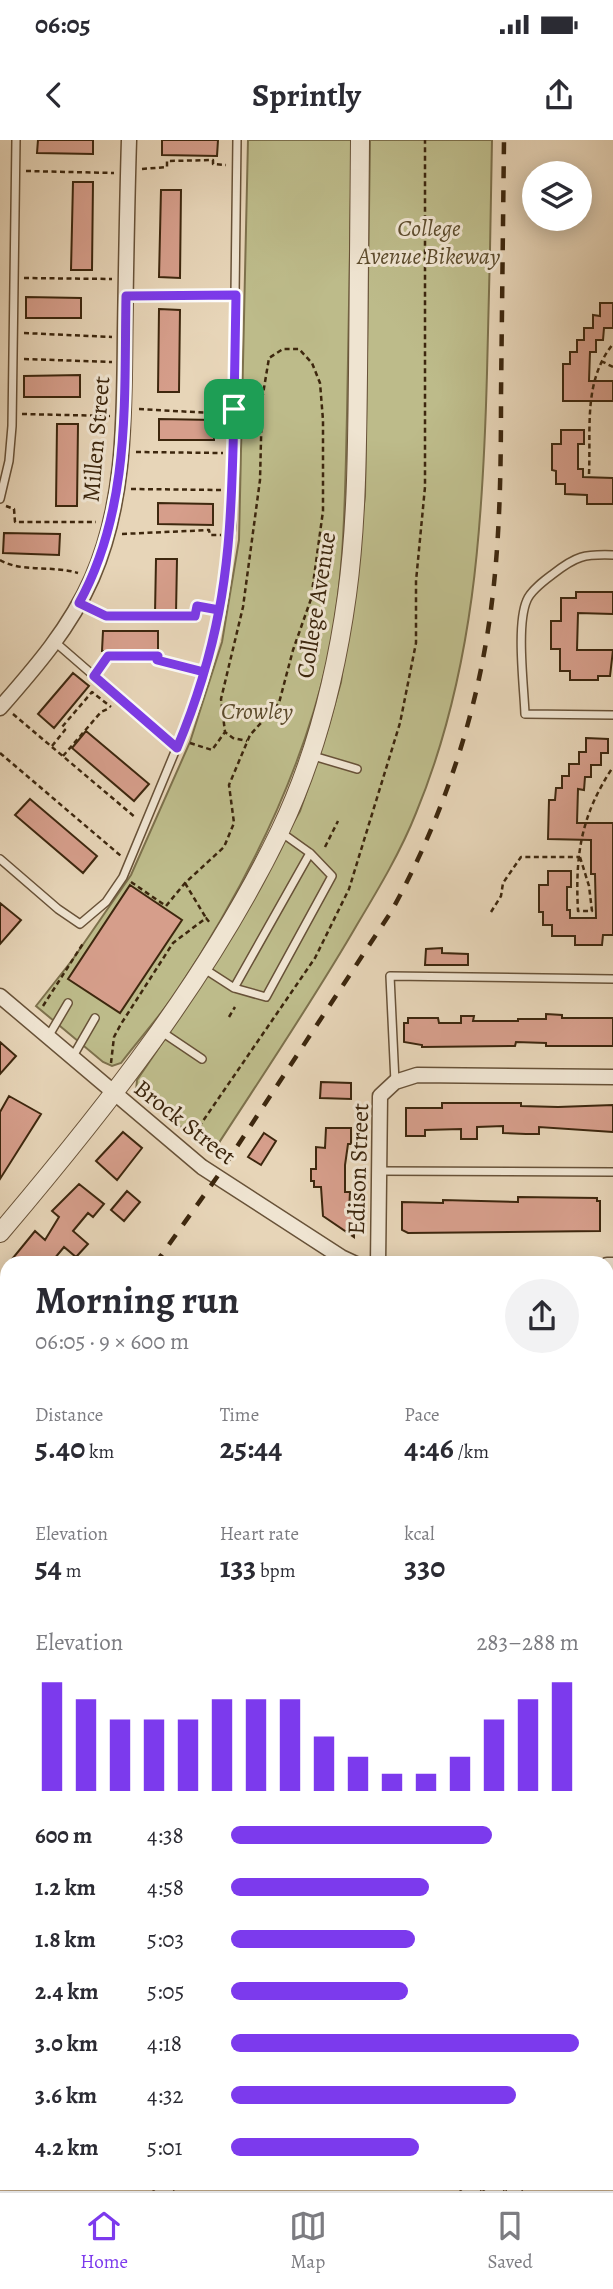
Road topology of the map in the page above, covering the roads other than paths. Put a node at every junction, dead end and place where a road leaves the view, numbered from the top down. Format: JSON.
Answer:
{"nodes":[{"id":1,"x":16,"y":140,"type":"edge"},
{"id":2,"x":129,"y":140,"type":"edge"},
{"id":3,"x":237,"y":140,"type":"edge"},
{"id":4,"x":360,"y":140,"type":"edge"},
{"id":5,"x":236,"y":295,"type":"junction"},
{"id":6,"x":126,"y":296,"type":"junction"},
{"id":7,"x":0,"y":426,"type":"edge"},
{"id":8,"x":12,"y":426,"type":"junction"},
{"id":9,"x":0,"y":499,"type":"edge"},
{"id":10,"x":613,"y":555,"type":"edge"},
{"id":11,"x":55,"y":642,"type":"junction"},
{"id":12,"x":7,"y":711,"type":"edge"},
{"id":13,"x":613,"y":716,"type":"edge"},
{"id":14,"x":177,"y":748,"type":"junction"},
{"id":15,"x":309,"y":755,"type":"junction"},
{"id":16,"x":357,"y":769,"type":"dead end"},
{"id":17,"x":280,"y":831,"type":"junction"},
{"id":18,"x":310,"y":853,"type":"junction"},
{"id":19,"x":0,"y":859,"type":"edge"},
{"id":20,"x":202,"y":968,"type":"junction"},
{"id":21,"x":613,"y":979,"type":"edge"},
{"id":22,"x":234,"y":988,"type":"junction"},
{"id":23,"x":0,"y":996,"type":"edge"},
{"id":24,"x":68,"y":1003,"type":"dead end"},
{"id":25,"x":95,"y":1018,"type":"dead end"},
{"id":26,"x":159,"y":1029,"type":"junction"},
{"id":27,"x":48,"y":1037,"type":"junction"},
{"id":28,"x":72,"y":1058,"type":"junction"},
{"id":29,"x":202,"y":1059,"type":"dead end"},
{"id":30,"x":613,"y":1077,"type":"edge"},
{"id":31,"x":395,"y":1082,"type":"junction"},
{"id":32,"x":113,"y":1094,"type":"junction"},
{"id":33,"x":379,"y":1171,"type":"junction"},
{"id":34,"x":613,"y":1172,"type":"edge"},
{"id":35,"x":0,"y":1233,"type":"edge"},
{"id":36,"x":339,"y":1256,"type":"edge"},
{"id":37,"x":378,"y":1256,"type":"edge"}],
"edges":[{"from":1,"to":8,"type":"lane"},
{"from":2,"to":6,"type":"street","name":"Millen Street"},
{"from":3,"to":5,"type":"lane"},
{"from":4,"to":15,"type":"street","name":"College Avenue"},
{"from":5,"to":6,"type":"lane"},
{"from":5,"to":14,"type":"lane"},
{"from":6,"to":11,"type":"street","name":"Millen Street"},
{"from":7,"to":8,"type":"lane"},
{"from":8,"to":9,"type":"lane"},
{"from":10,"to":13,"type":"lane"},
{"from":11,"to":12,"type":"street","name":"Millen Street"},
{"from":11,"to":14,"type":"lane"},
{"from":14,"to":19,"type":"lane"},
{"from":15,"to":16,"type":"lane"},
{"from":15,"to":17,"type":"street","name":"College Avenue"},
{"from":17,"to":18,"type":"lane"},
{"from":17,"to":20,"type":"street","name":"College Avenue"},
{"from":18,"to":22,"type":"lane"},
{"from":18,"to":22,"type":"lane"},
{"from":20,"to":22,"type":"lane"},
{"from":20,"to":26,"type":"street","name":"College Avenue"},
{"from":21,"to":31,"type":"lane"},
{"from":23,"to":27,"type":"street","name":"Brock Street"},
{"from":24,"to":27,"type":"lane"},
{"from":25,"to":28,"type":"lane"},
{"from":26,"to":29,"type":"lane"},
{"from":26,"to":32,"type":"street","name":"College Avenue"},
{"from":27,"to":28,"type":"street","name":"Brock Street"},
{"from":28,"to":32,"type":"street","name":"Brock Street"},
{"from":30,"to":31,"type":"street"},
{"from":31,"to":33,"type":"street","name":"Edison Street"},
{"from":32,"to":35,"type":"street","name":"College Avenue"},
{"from":32,"to":36,"type":"street","name":"Brock Street"},
{"from":33,"to":34,"type":"lane"},
{"from":33,"to":37,"type":"street","name":"Edison Street"}]}
